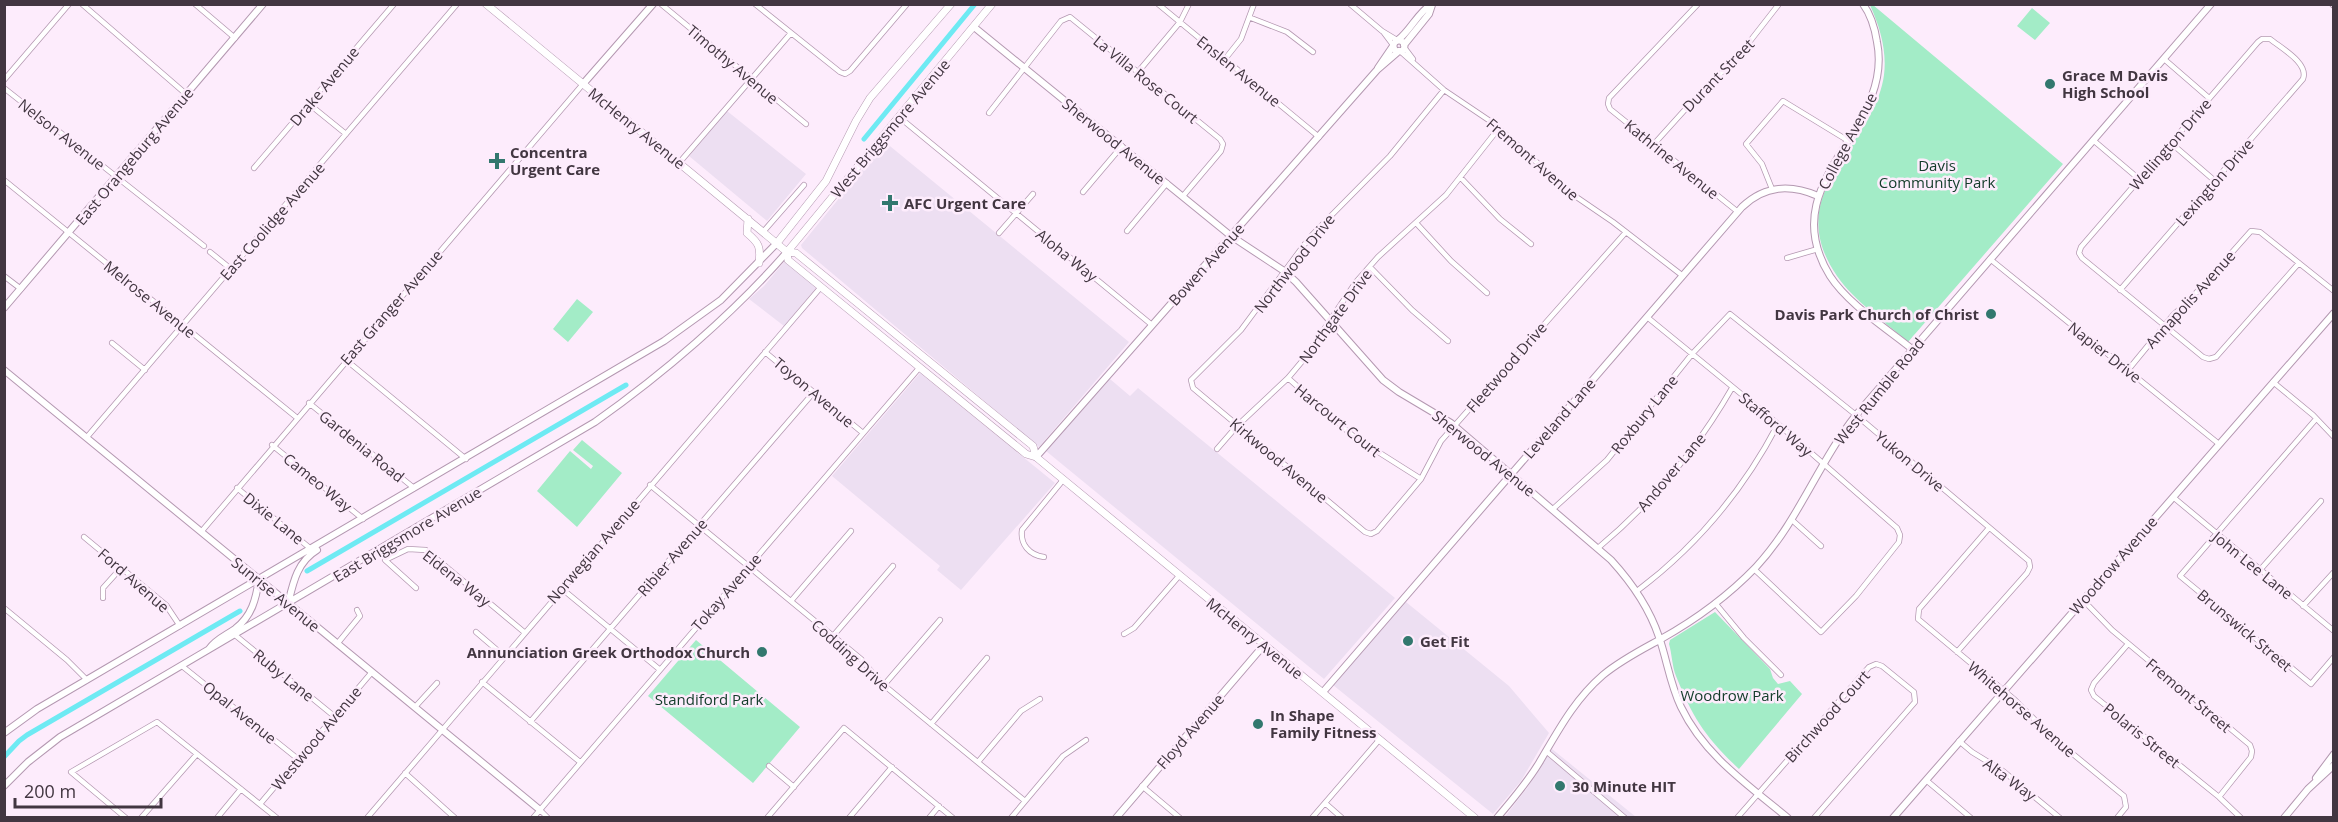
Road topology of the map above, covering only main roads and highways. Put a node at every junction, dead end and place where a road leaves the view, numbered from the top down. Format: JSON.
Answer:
{"nodes":[{"id":1,"x":486,"y":4,"type":"edge"},
{"id":2,"x":951,"y":4,"type":"edge"},
{"id":3,"x":992,"y":4,"type":"edge"},
{"id":4,"x":748,"y":219,"type":"junction"},
{"id":5,"x":777,"y":243,"type":"junction"},
{"id":6,"x":787,"y":252,"type":"junction"},
{"id":7,"x":759,"y":263,"type":"road end"},
{"id":8,"x":1036,"y":457,"type":"junction"},
{"id":9,"x":1475,"y":818,"type":"edge"}],
"edges":[{"from":1,"to":4,"type":"main road","name":"McHenry Avenue"},
{"from":2,"to":5,"type":"main road","name":"West Briggsmore Avenue"},
{"from":3,"to":6,"type":"main road","name":"West Briggsmore Avenue"},
{"from":4,"to":5,"type":"main road","name":"McHenry Avenue"},
{"from":4,"to":7,"type":"main road"},
{"from":5,"to":6,"type":"main road","name":"McHenry Avenue"},
{"from":6,"to":8,"type":"main road","name":"McHenry Avenue"},
{"from":6,"to":8,"type":"main road","name":"McHenry Avenue"},
{"from":8,"to":9,"type":"main road","name":"McHenry Avenue"}]}
